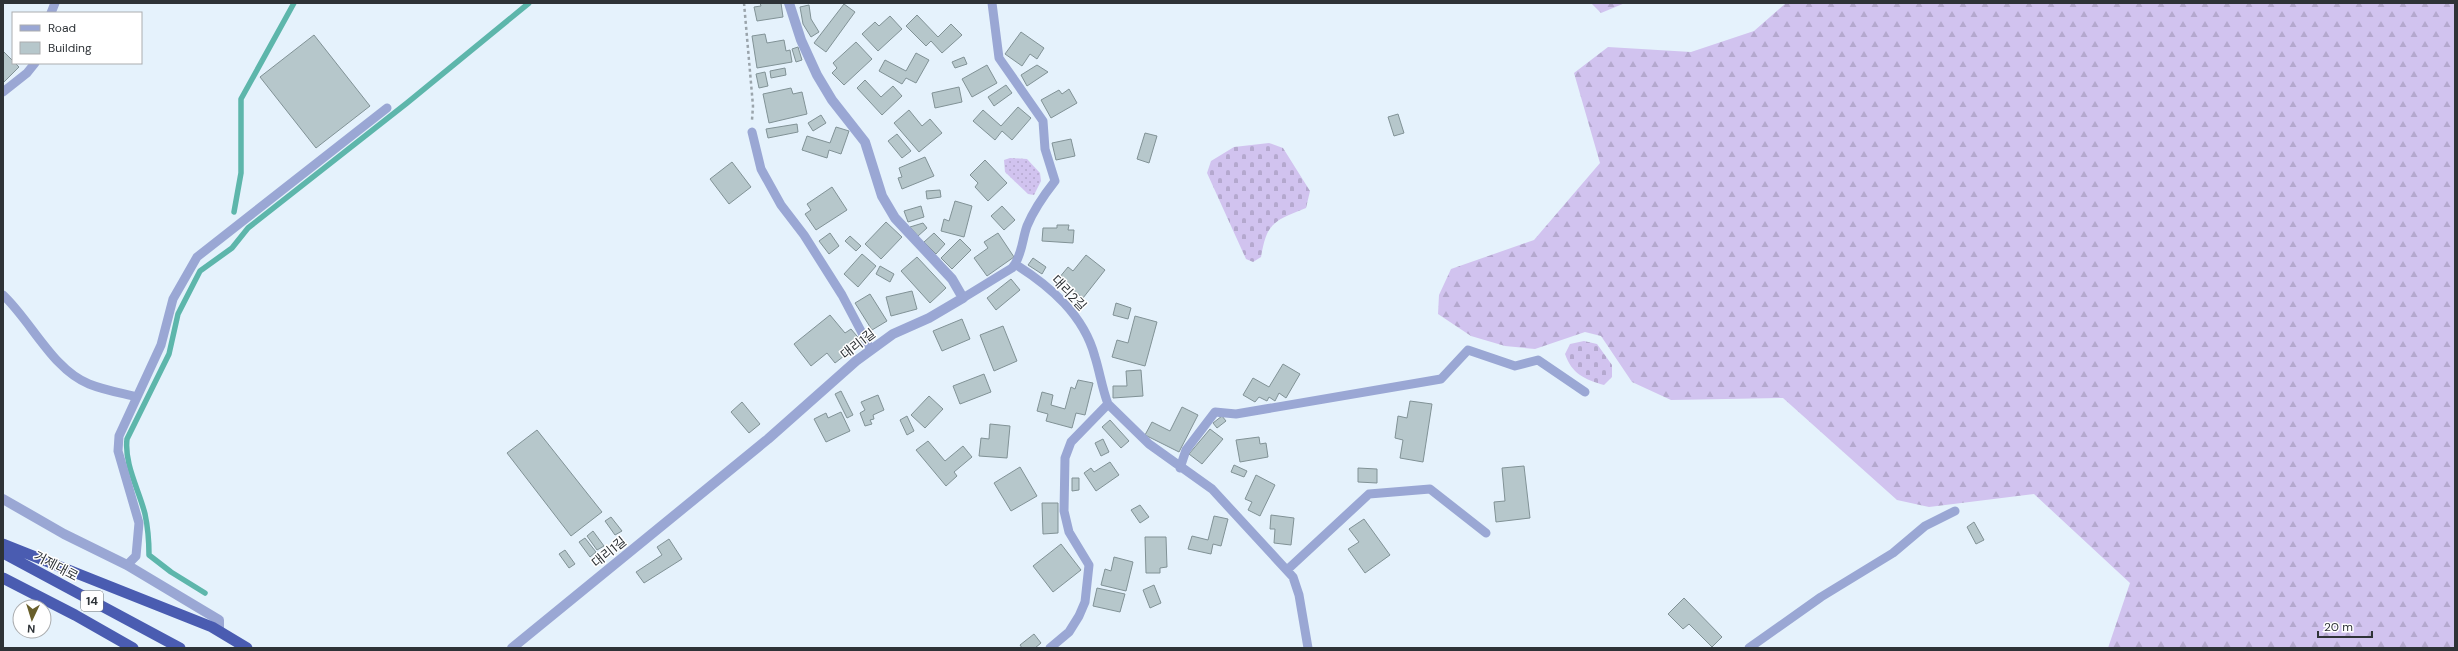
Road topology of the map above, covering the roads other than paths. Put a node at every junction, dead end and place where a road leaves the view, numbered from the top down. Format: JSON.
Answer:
{"nodes":[{"id":1,"x":789,"y":3,"type":"edge"},
{"id":2,"x":992,"y":3,"type":"edge"},
{"id":3,"x":34,"y":64,"type":"edge"},
{"id":4,"x":3,"y":92,"type":"edge"},
{"id":5,"x":387,"y":108,"type":"dead end"},
{"id":6,"x":752,"y":132,"type":"road end"},
{"id":7,"x":1015,"y":264,"type":"junction"},
{"id":8,"x":3,"y":295,"type":"edge"},
{"id":9,"x":963,"y":298,"type":"junction"},
{"id":10,"x":871,"y":350,"type":"junction"},
{"id":11,"x":1585,"y":392,"type":"dead end"},
{"id":12,"x":137,"y":397,"type":"junction"},
{"id":13,"x":1108,"y":404,"type":"junction"},
{"id":14,"x":1180,"y":468,"type":"junction"},
{"id":15,"x":3,"y":498,"type":"edge"},
{"id":16,"x":1955,"y":511,"type":"dead end"},
{"id":17,"x":1486,"y":533,"type":"dead end"},
{"id":18,"x":3,"y":544,"type":"edge"},
{"id":19,"x":3,"y":553,"type":"edge"},
{"id":20,"x":127,"y":565,"type":"junction"},
{"id":21,"x":1287,"y":570,"type":"junction"},
{"id":22,"x":3,"y":578,"type":"edge"},
{"id":23,"x":100,"y":629,"type":"junction"},
{"id":24,"x":219,"y":631,"type":"junction"},
{"id":25,"x":1058,"y":641,"type":"junction"},
{"id":26,"x":122,"y":648,"type":"edge"},
{"id":27,"x":133,"y":648,"type":"edge"},
{"id":28,"x":180,"y":648,"type":"edge"},
{"id":29,"x":247,"y":648,"type":"edge"},
{"id":30,"x":512,"y":648,"type":"edge"},
{"id":31,"x":1050,"y":648,"type":"edge"},
{"id":32,"x":1065,"y":648,"type":"edge"},
{"id":33,"x":1308,"y":648,"type":"edge"},
{"id":34,"x":1749,"y":648,"type":"edge"}],
"edges":[{"from":1,"to":9,"type":"street"},
{"from":2,"to":7,"type":"lane"},
{"from":3,"to":4,"type":"lane"},
{"from":5,"to":12,"type":"lane"},
{"from":6,"to":10,"type":"lane"},
{"from":7,"to":9,"type":"lane"},
{"from":7,"to":13,"type":"lane","name":"대리2길"},
{"from":8,"to":12,"type":"lane"},
{"from":9,"to":10,"type":"street","name":"대리1길"},
{"from":10,"to":30,"type":"street","name":"대리1길"},
{"from":11,"to":14,"type":"lane"},
{"from":12,"to":20,"type":"lane"},
{"from":13,"to":14,"type":"lane"},
{"from":13,"to":25,"type":"lane"},
{"from":14,"to":21,"type":"lane"},
{"from":15,"to":20,"type":"street"},
{"from":16,"to":34,"type":"lane"},
{"from":17,"to":21,"type":"lane"},
{"from":18,"to":24,"type":"highway"},
{"from":19,"to":28,"type":"highway","name":"거제대로","number":"14"},
{"from":20,"to":24,"type":"street"},
{"from":21,"to":33,"type":"lane"},
{"from":22,"to":23,"type":"highway","number":"14"},
{"from":23,"to":26,"type":"highway"},
{"from":23,"to":27,"type":"highway","number":"14"},
{"from":24,"to":29,"type":"highway"},
{"from":25,"to":31,"type":"lane"},
{"from":25,"to":32,"type":"lane"}]}
